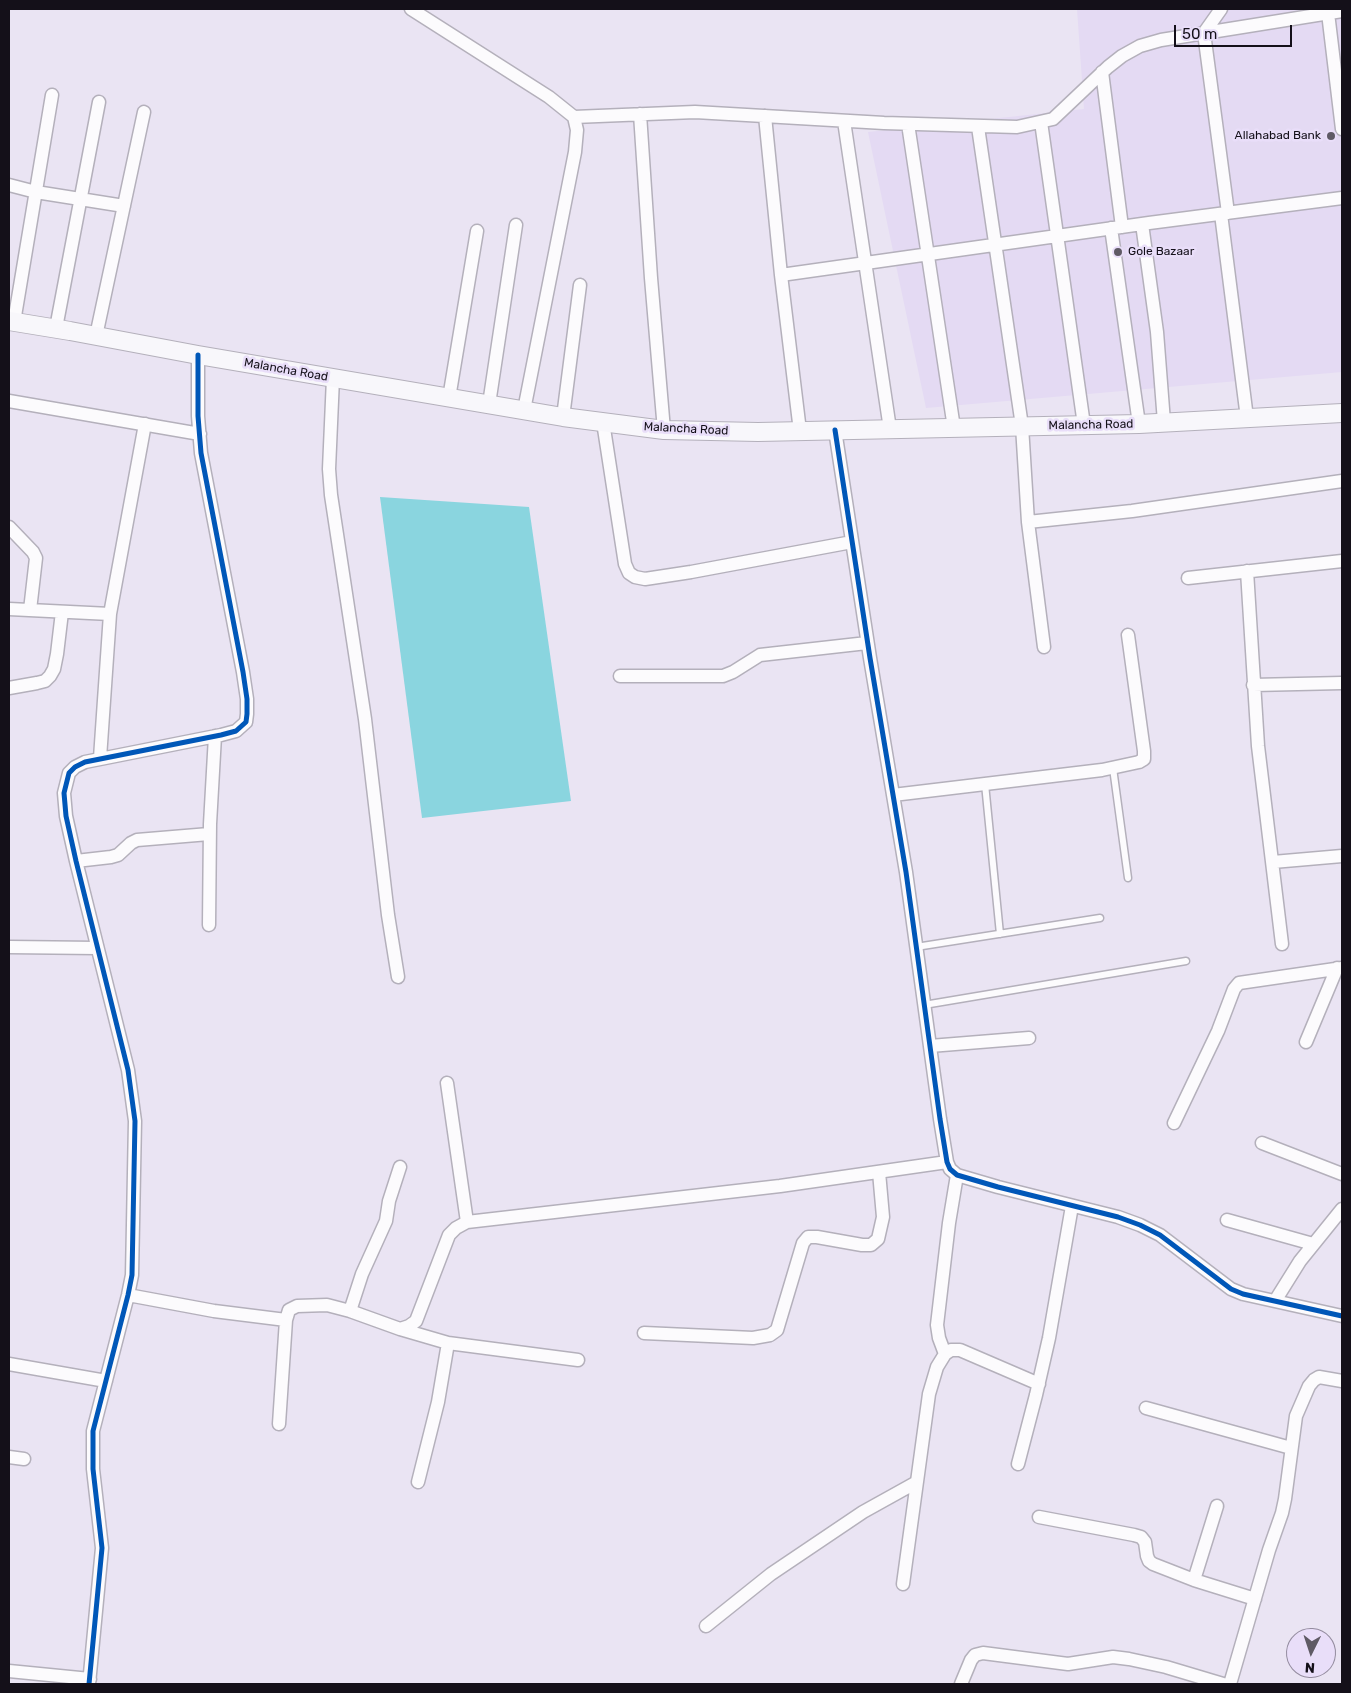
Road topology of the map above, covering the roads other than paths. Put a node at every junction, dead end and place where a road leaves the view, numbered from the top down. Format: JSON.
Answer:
{"nodes":[{"id":1,"x":411,"y":9,"type":"edge"},
{"id":2,"x":1221,"y":9,"type":"edge"},
{"id":3,"x":1342,"y":11,"type":"edge"},
{"id":4,"x":1328,"y":13,"type":"junction"},
{"id":5,"x":1204,"y":33,"type":"junction"},
{"id":6,"x":1102,"y":72,"type":"junction"},
{"id":7,"x":52,"y":95,"type":"dead end"},
{"id":8,"x":99,"y":102,"type":"dead end"},
{"id":9,"x":144,"y":112,"type":"dead end"},
{"id":10,"x":640,"y":114,"type":"junction"},
{"id":11,"x":765,"y":116,"type":"junction"},
{"id":12,"x":574,"y":117,"type":"junction"},
{"id":13,"x":844,"y":121,"type":"junction"},
{"id":14,"x":1041,"y":122,"type":"junction"},
{"id":15,"x":908,"y":124,"type":"junction"},
{"id":16,"x":978,"y":127,"type":"junction"},
{"id":17,"x":1342,"y":130,"type":"edge"},
{"id":18,"x":9,"y":185,"type":"edge"},
{"id":19,"x":36,"y":192,"type":"junction"},
{"id":20,"x":1342,"y":198,"type":"edge"},
{"id":21,"x":80,"y":199,"type":"junction"},
{"id":22,"x":124,"y":206,"type":"junction"},
{"id":23,"x":1224,"y":213,"type":"junction"},
{"id":24,"x":1142,"y":224,"type":"junction"},
{"id":25,"x":516,"y":225,"type":"dead end"},
{"id":26,"x":1116,"y":227,"type":"junction"},
{"id":27,"x":477,"y":231,"type":"dead end"},
{"id":28,"x":1058,"y":236,"type":"junction"},
{"id":29,"x":995,"y":245,"type":"junction"},
{"id":30,"x":927,"y":254,"type":"junction"},
{"id":31,"x":864,"y":263,"type":"junction"},
{"id":32,"x":781,"y":275,"type":"junction"},
{"id":33,"x":580,"y":285,"type":"dead end"},
{"id":34,"x":12,"y":321,"type":"edge"},
{"id":35,"x":56,"y":328,"type":"junction"},
{"id":36,"x":96,"y":336,"type":"junction"},
{"id":37,"x":198,"y":356,"type":"junction"},
{"id":38,"x":333,"y":378,"type":"junction"},
{"id":39,"x":449,"y":398,"type":"junction"},
{"id":40,"x":489,"y":404,"type":"junction"},
{"id":41,"x":9,"y":405,"type":"edge"},
{"id":42,"x":524,"y":410,"type":"junction"},
{"id":43,"x":1342,"y":413,"type":"edge"},
{"id":44,"x":563,"y":417,"type":"junction"},
{"id":45,"x":1247,"y":418,"type":"junction"},
{"id":46,"x":603,"y":422,"type":"junction"},
{"id":47,"x":1164,"y":422,"type":"junction"},
{"id":48,"x":145,"y":424,"type":"junction"},
{"id":49,"x":1139,"y":424,"type":"junction"},
{"id":50,"x":1084,"y":425,"type":"junction"},
{"id":51,"x":1022,"y":426,"type":"junction"},
{"id":52,"x":954,"y":428,"type":"junction"},
{"id":53,"x":664,"y":430,"type":"junction"},
{"id":54,"x":836,"y":430,"type":"junction"},
{"id":55,"x":890,"y":430,"type":"junction"},
{"id":56,"x":800,"y":431,"type":"junction"},
{"id":57,"x":200,"y":434,"type":"junction"},
{"id":58,"x":1342,"y":481,"type":"edge"},
{"id":59,"x":1028,"y":522,"type":"junction"},
{"id":60,"x":9,"y":527,"type":"edge"},
{"id":61,"x":852,"y":542,"type":"junction"},
{"id":62,"x":1342,"y":561,"type":"edge"},
{"id":63,"x":1247,"y":571,"type":"junction"},
{"id":64,"x":1188,"y":578,"type":"dead end"},
{"id":65,"x":9,"y":609,"type":"edge"},
{"id":66,"x":30,"y":610,"type":"junction"},
{"id":67,"x":62,"y":612,"type":"junction"},
{"id":68,"x":110,"y":614,"type":"junction"},
{"id":69,"x":1128,"y":634,"type":"dead end"},
{"id":70,"x":867,"y":643,"type":"junction"},
{"id":71,"x":1044,"y":647,"type":"dead end"},
{"id":72,"x":620,"y":676,"type":"dead end"},
{"id":73,"x":1342,"y":683,"type":"edge"},
{"id":74,"x":1253,"y":685,"type":"junction"},
{"id":75,"x":9,"y":688,"type":"edge"},
{"id":76,"x":215,"y":736,"type":"junction"},
{"id":77,"x":100,"y":758,"type":"junction"},
{"id":78,"x":1113,"y":768,"type":"junction"},
{"id":79,"x":984,"y":784,"type":"junction"},
{"id":80,"x":893,"y":795,"type":"junction"},
{"id":81,"x":209,"y":834,"type":"junction"},
{"id":82,"x":1342,"y":856,"type":"edge"},
{"id":83,"x":76,"y":861,"type":"junction"},
{"id":84,"x":1273,"y":862,"type":"junction"},
{"id":85,"x":1128,"y":878,"type":"dead end"},
{"id":86,"x":1100,"y":918,"type":"dead end"},
{"id":87,"x":209,"y":924,"type":"dead end"},
{"id":88,"x":1000,"y":934,"type":"junction"},
{"id":89,"x":1282,"y":944,"type":"dead end"},
{"id":90,"x":9,"y":947,"type":"edge"},
{"id":91,"x":916,"y":947,"type":"junction"},
{"id":92,"x":97,"y":948,"type":"junction"},
{"id":93,"x":1186,"y":961,"type":"dead end"},
{"id":94,"x":1340,"y":968,"type":"edge"},
{"id":95,"x":398,"y":977,"type":"dead end"},
{"id":96,"x":924,"y":1005,"type":"junction"},
{"id":97,"x":1029,"y":1038,"type":"dead end"},
{"id":98,"x":1306,"y":1042,"type":"dead end"},
{"id":99,"x":930,"y":1046,"type":"junction"},
{"id":100,"x":447,"y":1084,"type":"dead end"},
{"id":101,"x":1174,"y":1123,"type":"dead end"},
{"id":102,"x":1262,"y":1143,"type":"dead end"},
{"id":103,"x":947,"y":1162,"type":"junction"},
{"id":104,"x":400,"y":1167,"type":"dead end"},
{"id":105,"x":879,"y":1172,"type":"junction"},
{"id":106,"x":1342,"y":1174,"type":"edge"},
{"id":107,"x":957,"y":1175,"type":"junction"},
{"id":108,"x":1072,"y":1206,"type":"junction"},
{"id":109,"x":1342,"y":1209,"type":"edge"},
{"id":110,"x":1227,"y":1220,"type":"dead end"},
{"id":111,"x":467,"y":1222,"type":"junction"},
{"id":112,"x":1337,"y":1224,"type":"edge"},
{"id":113,"x":1313,"y":1244,"type":"junction"},
{"id":114,"x":128,"y":1295,"type":"junction"},
{"id":115,"x":1275,"y":1302,"type":"junction"},
{"id":116,"x":350,"y":1311,"type":"junction"},
{"id":117,"x":1342,"y":1316,"type":"edge"},
{"id":118,"x":286,"y":1320,"type":"junction"},
{"id":119,"x":400,"y":1329,"type":"junction"},
{"id":120,"x":644,"y":1332,"type":"dead end"},
{"id":121,"x":448,"y":1343,"type":"junction"},
{"id":122,"x":945,"y":1354,"type":"junction"},
{"id":123,"x":578,"y":1360,"type":"dead end"},
{"id":124,"x":9,"y":1364,"type":"edge"},
{"id":125,"x":106,"y":1381,"type":"junction"},
{"id":126,"x":1342,"y":1381,"type":"edge"},
{"id":127,"x":1039,"y":1384,"type":"junction"},
{"id":128,"x":1146,"y":1408,"type":"dead end"},
{"id":129,"x":279,"y":1424,"type":"dead end"},
{"id":130,"x":1291,"y":1448,"type":"junction"},
{"id":131,"x":9,"y":1457,"type":"edge"},
{"id":132,"x":24,"y":1459,"type":"dead end"},
{"id":133,"x":1018,"y":1464,"type":"dead end"},
{"id":134,"x":418,"y":1482,"type":"dead end"},
{"id":135,"x":918,"y":1482,"type":"junction"},
{"id":136,"x":1217,"y":1506,"type":"dead end"},
{"id":137,"x":1039,"y":1517,"type":"dead end"},
{"id":138,"x":1194,"y":1580,"type":"junction"},
{"id":139,"x":904,"y":1584,"type":"dead end"},
{"id":140,"x":1255,"y":1599,"type":"junction"},
{"id":141,"x":706,"y":1626,"type":"dead end"},
{"id":142,"x":9,"y":1671,"type":"edge"},
{"id":143,"x":90,"y":1682,"type":"edge"},
{"id":144,"x":960,"y":1684,"type":"edge"},
{"id":145,"x":1223,"y":1684,"type":"edge"},
{"id":146,"x":1230,"y":1684,"type":"edge"}],
"edges":[{"from":1,"to":12,"type":"street"},
{"from":2,"to":5,"type":"street"},
{"from":3,"to":4,"type":"street"},
{"from":4,"to":5,"type":"street"},
{"from":4,"to":17,"type":"street"},
{"from":5,"to":6,"type":"street"},
{"from":5,"to":23,"type":"street"},
{"from":6,"to":14,"type":"street"},
{"from":6,"to":26,"type":"street"},
{"from":7,"to":19,"type":"street"},
{"from":8,"to":21,"type":"street"},
{"from":9,"to":22,"type":"street"},
{"from":10,"to":11,"type":"street"},
{"from":10,"to":12,"type":"street"},
{"from":10,"to":53,"type":"street"},
{"from":11,"to":13,"type":"street"},
{"from":11,"to":32,"type":"street"},
{"from":12,"to":42,"type":"street"},
{"from":13,"to":15,"type":"street"},
{"from":13,"to":31,"type":"street"},
{"from":14,"to":16,"type":"street"},
{"from":14,"to":28,"type":"street"},
{"from":15,"to":16,"type":"street"},
{"from":15,"to":30,"type":"street"},
{"from":16,"to":29,"type":"street"},
{"from":18,"to":19,"type":"street"},
{"from":19,"to":21,"type":"street"},
{"from":19,"to":34,"type":"street"},
{"from":20,"to":23,"type":"street"},
{"from":21,"to":22,"type":"street"},
{"from":21,"to":35,"type":"street"},
{"from":22,"to":36,"type":"street"},
{"from":23,"to":24,"type":"street"},
{"from":23,"to":45,"type":"street"},
{"from":24,"to":26,"type":"street"},
{"from":24,"to":47,"type":"street"},
{"from":25,"to":40,"type":"street"},
{"from":26,"to":28,"type":"street"},
{"from":26,"to":49,"type":"street"},
{"from":27,"to":39,"type":"street"},
{"from":28,"to":29,"type":"street"},
{"from":28,"to":50,"type":"street"},
{"from":29,"to":30,"type":"street"},
{"from":29,"to":51,"type":"street"},
{"from":30,"to":31,"type":"street"},
{"from":30,"to":52,"type":"street"},
{"from":31,"to":32,"type":"street"},
{"from":31,"to":55,"type":"street"},
{"from":32,"to":56,"type":"street"},
{"from":33,"to":44,"type":"street"},
{"from":34,"to":35,"type":"main road","name":"Malancha Road"},
{"from":35,"to":36,"type":"main road","name":"Malancha Road"},
{"from":36,"to":37,"type":"main road","name":"Malancha Road"},
{"from":37,"to":38,"type":"main road","name":"Malancha Road"},
{"from":37,"to":57,"type":"street"},
{"from":38,"to":39,"type":"main road","name":"Malancha Road"},
{"from":38,"to":95,"type":"street"},
{"from":39,"to":40,"type":"main road","name":"Malancha Road"},
{"from":40,"to":42,"type":"main road","name":"Malancha Road"},
{"from":41,"to":48,"type":"street"},
{"from":42,"to":44,"type":"main road","name":"Malancha Road"},
{"from":43,"to":45,"type":"main road","name":"Malancha Road"},
{"from":44,"to":46,"type":"main road","name":"Malancha Road"},
{"from":45,"to":47,"type":"main road","name":"Malancha Road"},
{"from":46,"to":53,"type":"main road","name":"Malancha Road"},
{"from":46,"to":61,"type":"street"},
{"from":47,"to":49,"type":"main road","name":"Malancha Road"},
{"from":48,"to":57,"type":"street"},
{"from":48,"to":68,"type":"street"},
{"from":49,"to":50,"type":"main road","name":"Malancha Road"},
{"from":50,"to":51,"type":"main road","name":"Malancha Road"},
{"from":51,"to":52,"type":"main road","name":"Malancha Road"},
{"from":51,"to":59,"type":"street"},
{"from":52,"to":55,"type":"main road","name":"Malancha Road"},
{"from":53,"to":56,"type":"main road","name":"Malancha Road"},
{"from":54,"to":55,"type":"main road","name":"Malancha Road"},
{"from":54,"to":56,"type":"main road","name":"Malancha Road"},
{"from":54,"to":61,"type":"street"},
{"from":57,"to":76,"type":"street"},
{"from":58,"to":59,"type":"street"},
{"from":59,"to":71,"type":"street"},
{"from":60,"to":66,"type":"street"},
{"from":61,"to":70,"type":"street"},
{"from":62,"to":63,"type":"street"},
{"from":63,"to":64,"type":"street"},
{"from":63,"to":74,"type":"street"},
{"from":65,"to":66,"type":"street"},
{"from":66,"to":67,"type":"street"},
{"from":67,"to":68,"type":"street"},
{"from":67,"to":75,"type":"street"},
{"from":68,"to":77,"type":"street"},
{"from":69,"to":78,"type":"street"},
{"from":70,"to":72,"type":"street"},
{"from":70,"to":80,"type":"street"},
{"from":73,"to":74,"type":"street"},
{"from":74,"to":84,"type":"street"},
{"from":76,"to":77,"type":"street"},
{"from":76,"to":81,"type":"street"},
{"from":77,"to":83,"type":"street"},
{"from":78,"to":79,"type":"street"},
{"from":78,"to":85,"type":"lane"},
{"from":79,"to":80,"type":"street"},
{"from":79,"to":88,"type":"lane"},
{"from":80,"to":91,"type":"street"},
{"from":81,"to":83,"type":"street"},
{"from":81,"to":87,"type":"street"},
{"from":82,"to":84,"type":"street"},
{"from":83,"to":92,"type":"street"},
{"from":84,"to":89,"type":"street"},
{"from":86,"to":88,"type":"lane"},
{"from":88,"to":91,"type":"lane"},
{"from":90,"to":92,"type":"street"},
{"from":91,"to":96,"type":"street"},
{"from":92,"to":114,"type":"street"},
{"from":93,"to":96,"type":"lane"},
{"from":94,"to":98,"type":"street"},
{"from":94,"to":101,"type":"street"},
{"from":96,"to":99,"type":"street"},
{"from":97,"to":99,"type":"street"},
{"from":99,"to":103,"type":"street"},
{"from":100,"to":111,"type":"street"},
{"from":102,"to":106,"type":"street"},
{"from":103,"to":105,"type":"street"},
{"from":103,"to":107,"type":"street"},
{"from":104,"to":116,"type":"street"},
{"from":105,"to":111,"type":"street"},
{"from":105,"to":120,"type":"street"},
{"from":107,"to":108,"type":"street"},
{"from":107,"to":122,"type":"street"},
{"from":108,"to":115,"type":"street"},
{"from":108,"to":127,"type":"street"},
{"from":109,"to":112,"type":"street"},
{"from":110,"to":113,"type":"street"},
{"from":111,"to":119,"type":"street"},
{"from":112,"to":113,"type":"street"},
{"from":113,"to":115,"type":"street"},
{"from":114,"to":118,"type":"street"},
{"from":114,"to":125,"type":"street"},
{"from":115,"to":117,"type":"street"},
{"from":116,"to":118,"type":"street"},
{"from":116,"to":119,"type":"street"},
{"from":118,"to":129,"type":"street"},
{"from":119,"to":121,"type":"street"},
{"from":121,"to":123,"type":"street"},
{"from":121,"to":134,"type":"street"},
{"from":122,"to":127,"type":"street"},
{"from":122,"to":135,"type":"street"},
{"from":124,"to":125,"type":"street"},
{"from":125,"to":143,"type":"street"},
{"from":126,"to":130,"type":"street"},
{"from":127,"to":133,"type":"street"},
{"from":128,"to":130,"type":"street"},
{"from":130,"to":140,"type":"street"},
{"from":131,"to":132,"type":"street"},
{"from":135,"to":139,"type":"street"},
{"from":135,"to":141,"type":"street"},
{"from":136,"to":138,"type":"street"},
{"from":137,"to":138,"type":"street"},
{"from":138,"to":140,"type":"street"},
{"from":140,"to":146,"type":"street"},
{"from":142,"to":143,"type":"street"},
{"from":144,"to":145,"type":"street"}]}
